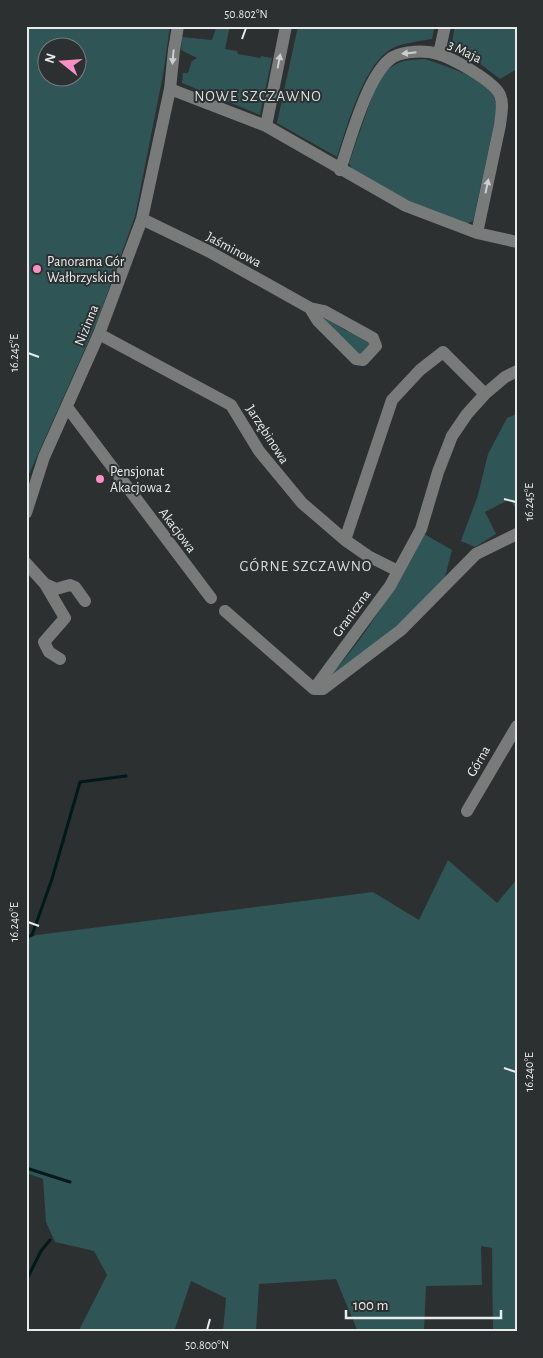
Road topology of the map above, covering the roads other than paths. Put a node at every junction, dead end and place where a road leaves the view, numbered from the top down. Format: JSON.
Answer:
{"nodes":[{"id":1,"x":178,"y":26,"type":"edge"},
{"id":2,"x":286,"y":26,"type":"edge"},
{"id":3,"x":445,"y":26,"type":"edge"},
{"id":4,"x":439,"y":54,"type":"junction"},
{"id":5,"x":170,"y":89,"type":"junction"},
{"id":6,"x":266,"y":126,"type":"junction"},
{"id":7,"x":340,"y":170,"type":"junction"},
{"id":8,"x":142,"y":218,"type":"junction"},
{"id":9,"x":477,"y":233,"type":"junction"},
{"id":10,"x":517,"y":242,"type":"edge"},
{"id":11,"x":310,"y":308,"type":"junction"},
{"id":12,"x":99,"y":334,"type":"junction"},
{"id":13,"x":517,"y":371,"type":"edge"},
{"id":14,"x":485,"y":394,"type":"junction"},
{"id":15,"x":67,"y":407,"type":"junction"},
{"id":16,"x":26,"y":513,"type":"edge"},
{"id":17,"x":517,"y":534,"type":"edge"},
{"id":18,"x":345,"y":540,"type":"junction"},
{"id":19,"x":26,"y":563,"type":"edge"},
{"id":20,"x":398,"y":571,"type":"junction"},
{"id":21,"x":45,"y":584,"type":"junction"},
{"id":22,"x":211,"y":598,"type":"dead end"},
{"id":23,"x":85,"y":601,"type":"dead end"},
{"id":24,"x":225,"y":611,"type":"dead end"},
{"id":25,"x":60,"y":659,"type":"dead end"},
{"id":26,"x":314,"y":689,"type":"junction"},
{"id":27,"x":517,"y":726,"type":"edge"},
{"id":28,"x":467,"y":811,"type":"dead end"}],
"edges":[{"from":1,"to":5,"type":"street","name":"Nizinna","one_way":true},
{"from":6,"to":2,"type":"street","one_way":true},
{"from":3,"to":4,"type":"street"},
{"from":4,"to":7,"type":"street","name":"3 Maja","one_way":true},
{"from":9,"to":4,"type":"street","name":"3 Maja","one_way":true},
{"from":5,"to":6,"type":"street"},
{"from":5,"to":8,"type":"street","name":"Nizinna"},
{"from":6,"to":7,"type":"street"},
{"from":7,"to":9,"type":"street"},
{"from":8,"to":11,"type":"street","name":"Jaśminowa"},
{"from":8,"to":12,"type":"street","name":"Nizinna"},
{"from":9,"to":10,"type":"street"},
{"from":11,"to":11,"type":"street","name":"Jaśminowa"},
{"from":12,"to":15,"type":"street","name":"Nizinna"},
{"from":12,"to":18,"type":"street","name":"Jarzębinowa"},
{"from":13,"to":14,"type":"street","name":"Graniczna"},
{"from":14,"to":18,"type":"street"},
{"from":14,"to":20,"type":"street","name":"Graniczna"},
{"from":15,"to":16,"type":"street","name":"Nizinna"},
{"from":15,"to":22,"type":"street","name":"Akacjowa"},
{"from":17,"to":26,"type":"street"},
{"from":18,"to":20,"type":"street","name":"Jarzębinowa"},
{"from":19,"to":21,"type":"street"},
{"from":20,"to":26,"type":"street","name":"Graniczna"},
{"from":21,"to":23,"type":"street"},
{"from":21,"to":25,"type":"street"},
{"from":24,"to":26,"type":"street"},
{"from":27,"to":28,"type":"street","name":"Górna"}]}
